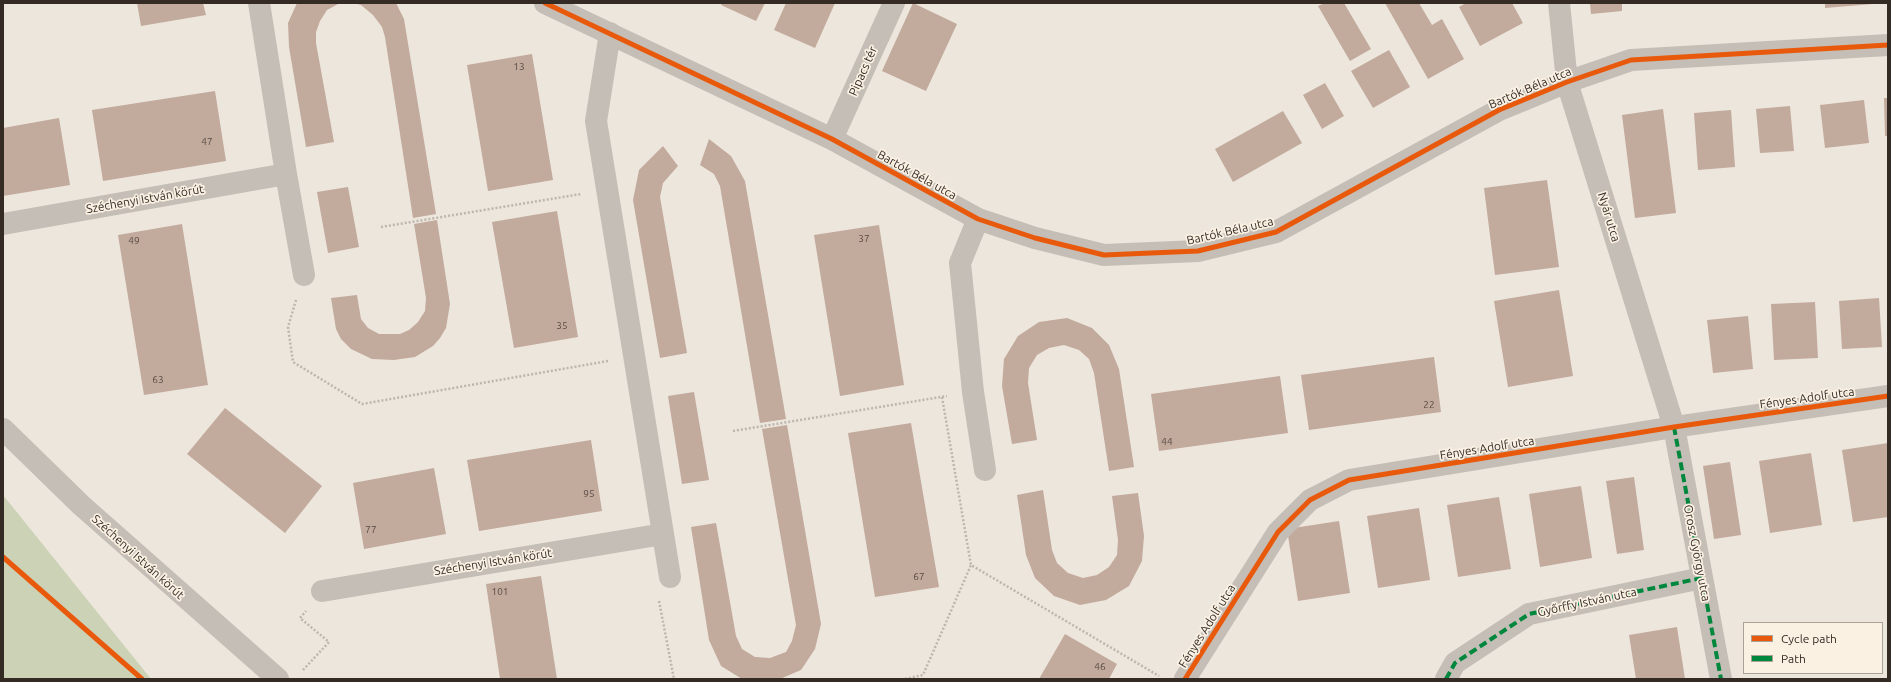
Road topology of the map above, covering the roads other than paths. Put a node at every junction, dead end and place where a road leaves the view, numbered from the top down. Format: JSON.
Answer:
{"nodes":[{"id":1,"x":259,"y":3,"type":"edge"},
{"id":2,"x":545,"y":3,"type":"edge"},
{"id":3,"x":894,"y":3,"type":"edge"},
{"id":4,"x":1559,"y":3,"type":"edge"},
{"id":5,"x":610,"y":33,"type":"junction"},
{"id":6,"x":1888,"y":45,"type":"edge"},
{"id":7,"x":1568,"y":82,"type":"junction"},
{"id":8,"x":832,"y":139,"type":"junction"},
{"id":9,"x":286,"y":174,"type":"junction"},
{"id":10,"x":978,"y":220,"type":"junction"},
{"id":11,"x":3,"y":224,"type":"edge"},
{"id":12,"x":304,"y":275,"type":"road end"},
{"id":13,"x":1888,"y":396,"type":"edge"},
{"id":14,"x":1674,"y":427,"type":"junction"},
{"id":15,"x":3,"y":429,"type":"edge"},
{"id":16,"x":985,"y":470,"type":"dead end"},
{"id":17,"x":663,"y":534,"type":"junction"},
{"id":18,"x":670,"y":577,"type":"road end"},
{"id":19,"x":1702,"y":578,"type":"junction"},
{"id":20,"x":322,"y":591,"type":"road end"},
{"id":21,"x":278,"y":679,"type":"edge"},
{"id":22,"x":1185,"y":679,"type":"edge"},
{"id":23,"x":1446,"y":679,"type":"edge"},
{"id":24,"x":1721,"y":679,"type":"edge"}],
"edges":[{"from":1,"to":9,"type":"street"},
{"from":2,"to":5,"type":"street","name":"Bartók Béla utca"},
{"from":3,"to":8,"type":"street","name":"Pipacs tér"},
{"from":4,"to":7,"type":"street","name":"Nyár utca"},
{"from":5,"to":8,"type":"street","name":"Bartók Béla utca"},
{"from":5,"to":17,"type":"street"},
{"from":6,"to":7,"type":"street","name":"Bartók Béla utca"},
{"from":7,"to":10,"type":"street","name":"Bartók Béla utca"},
{"from":7,"to":14,"type":"street","name":"Nyár utca"},
{"from":8,"to":10,"type":"street","name":"Bartók Béla utca"},
{"from":9,"to":11,"type":"street","name":"Széchenyi István körút"},
{"from":9,"to":12,"type":"street"},
{"from":10,"to":16,"type":"street"},
{"from":13,"to":14,"type":"street","name":"Fényes Adolf utca"},
{"from":14,"to":19,"type":"street","name":"Orosz György utca"},
{"from":14,"to":22,"type":"street","name":"Fényes Adolf utca"},
{"from":15,"to":21,"type":"street","name":"Széchenyi István körút"},
{"from":17,"to":18,"type":"street"},
{"from":17,"to":20,"type":"street","name":"Széchenyi István körút"},
{"from":19,"to":23,"type":"street","name":"Győrffy István utca"},
{"from":19,"to":24,"type":"street","name":"Orosz György utca"}]}
